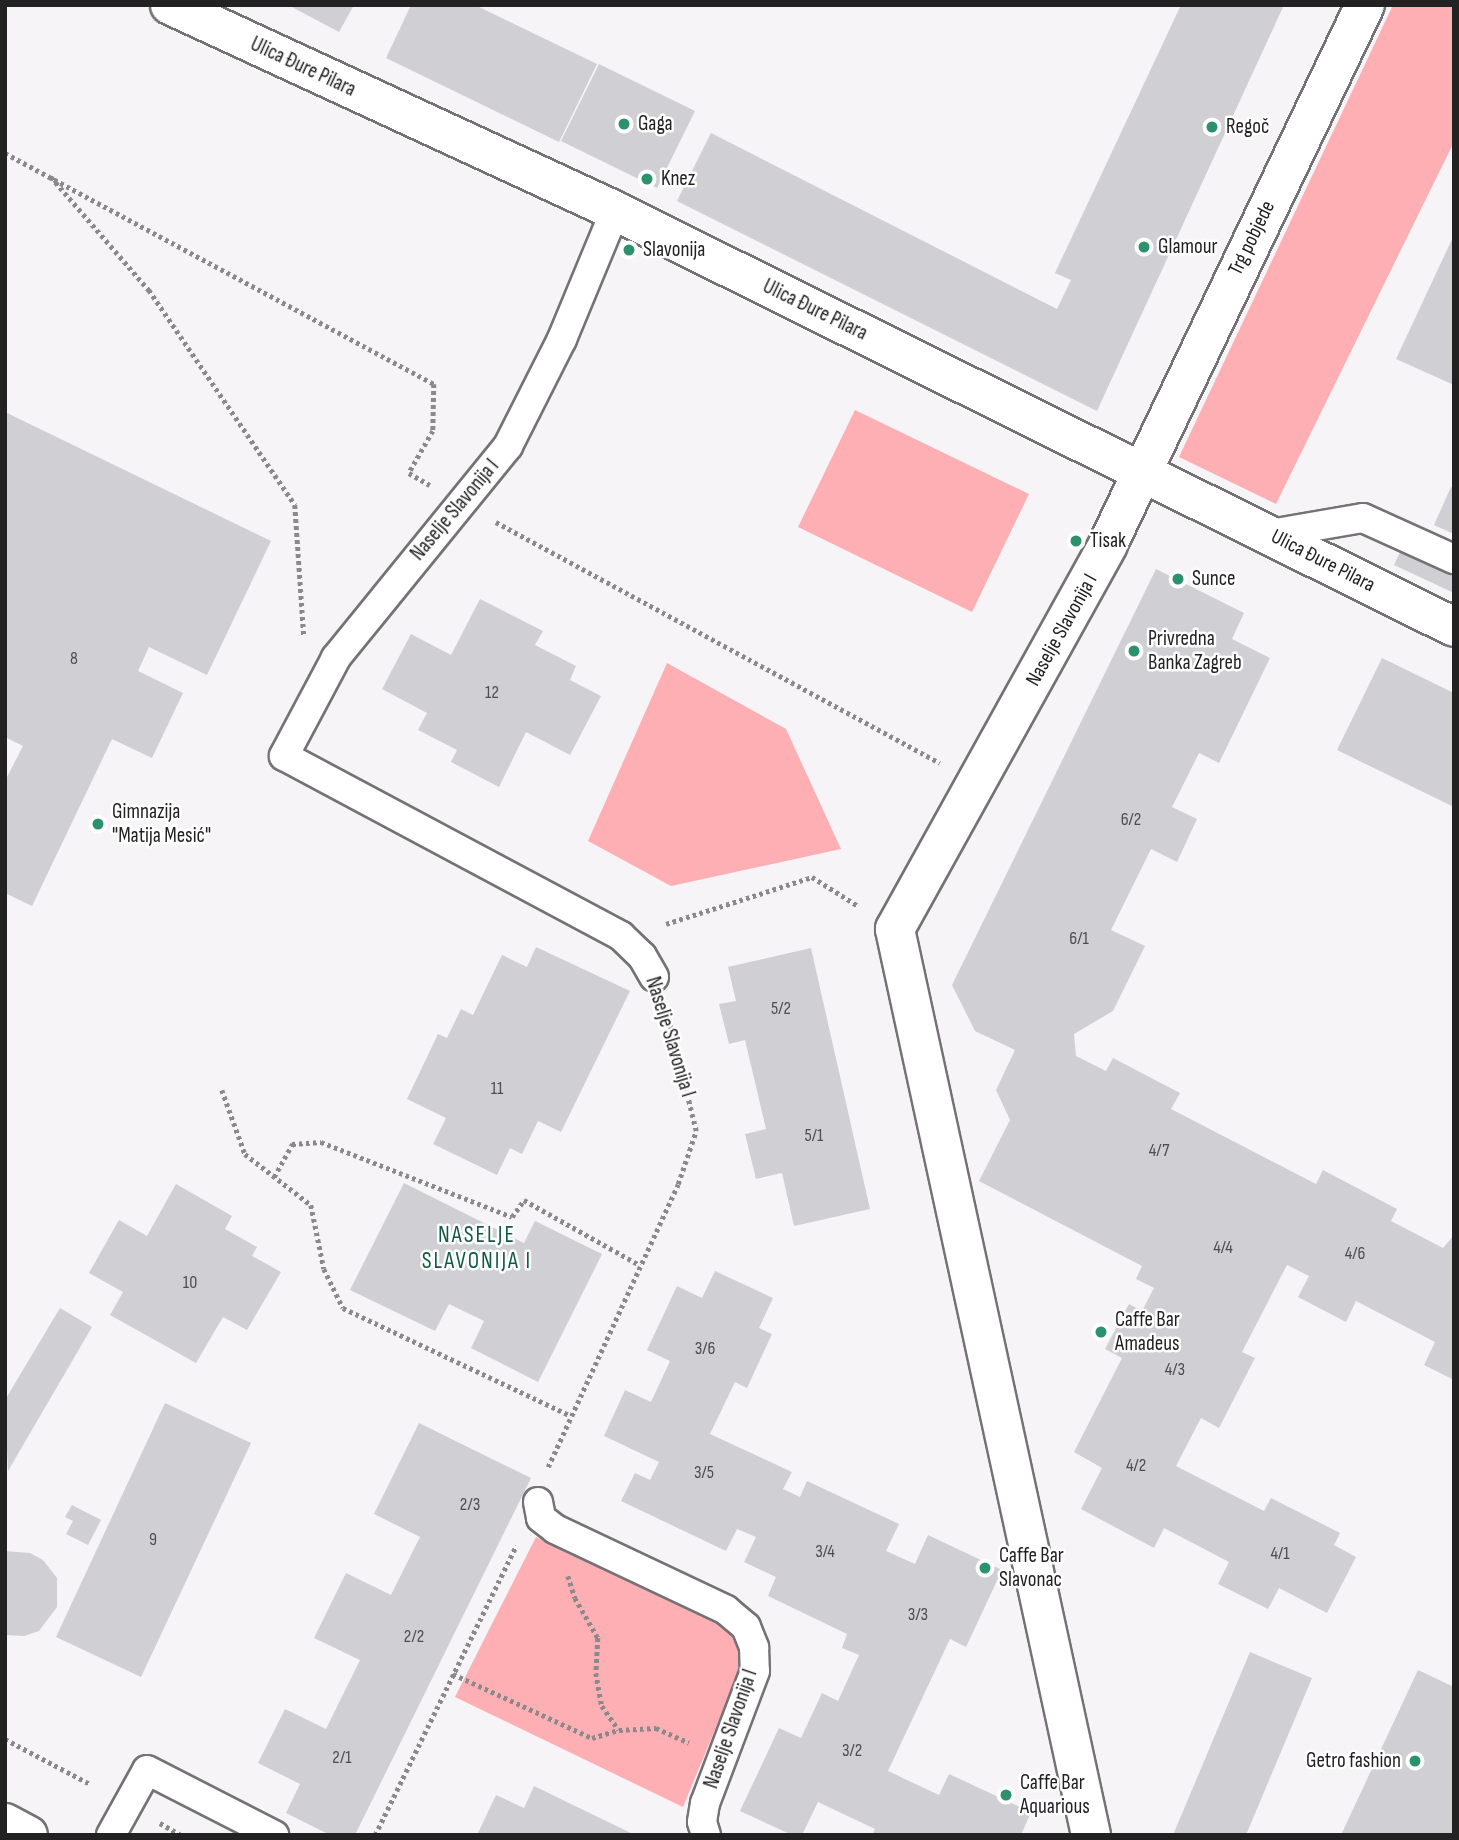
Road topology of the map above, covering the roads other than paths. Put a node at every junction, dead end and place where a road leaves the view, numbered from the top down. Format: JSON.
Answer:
{"nodes":[{"id":1,"x":170,"y":5,"type":"edge"},
{"id":2,"x":1365,"y":5,"type":"edge"},
{"id":3,"x":615,"y":211,"type":"junction"},
{"id":4,"x":1140,"y":471,"type":"junction"},
{"id":5,"x":1270,"y":534,"type":"junction"},
{"id":6,"x":1454,"y":559,"type":"edge"},
{"id":7,"x":1454,"y":627,"type":"edge"},
{"id":8,"x":654,"y":977,"type":"road end"},
{"id":9,"x":538,"y":1502,"type":"road end"},
{"id":10,"x":5,"y":1823,"type":"edge"},
{"id":11,"x":28,"y":1835,"type":"edge"},
{"id":12,"x":111,"y":1835,"type":"edge"},
{"id":13,"x":274,"y":1835,"type":"edge"},
{"id":14,"x":706,"y":1835,"type":"edge"},
{"id":15,"x":1091,"y":1835,"type":"edge"}],
"edges":[{"from":1,"to":3,"type":"street","name":"Ulica Đure Pilara"},
{"from":2,"to":4,"type":"street","name":"Trg pobjede"},
{"from":3,"to":4,"type":"street","name":"Ulica Đure Pilara"},
{"from":3,"to":8,"type":"lane","name":"Naselje Slavonija I"},
{"from":4,"to":5,"type":"street","name":"Ulica Đure Pilara"},
{"from":4,"to":15,"type":"street","name":"Naselje Slavonija I"},
{"from":5,"to":6,"type":"lane"},
{"from":5,"to":7,"type":"street","name":"Ulica Đure Pilara"},
{"from":9,"to":14,"type":"lane","name":"Naselje Slavonija I"},
{"from":10,"to":11,"type":"street"},
{"from":12,"to":13,"type":"lane"}]}
